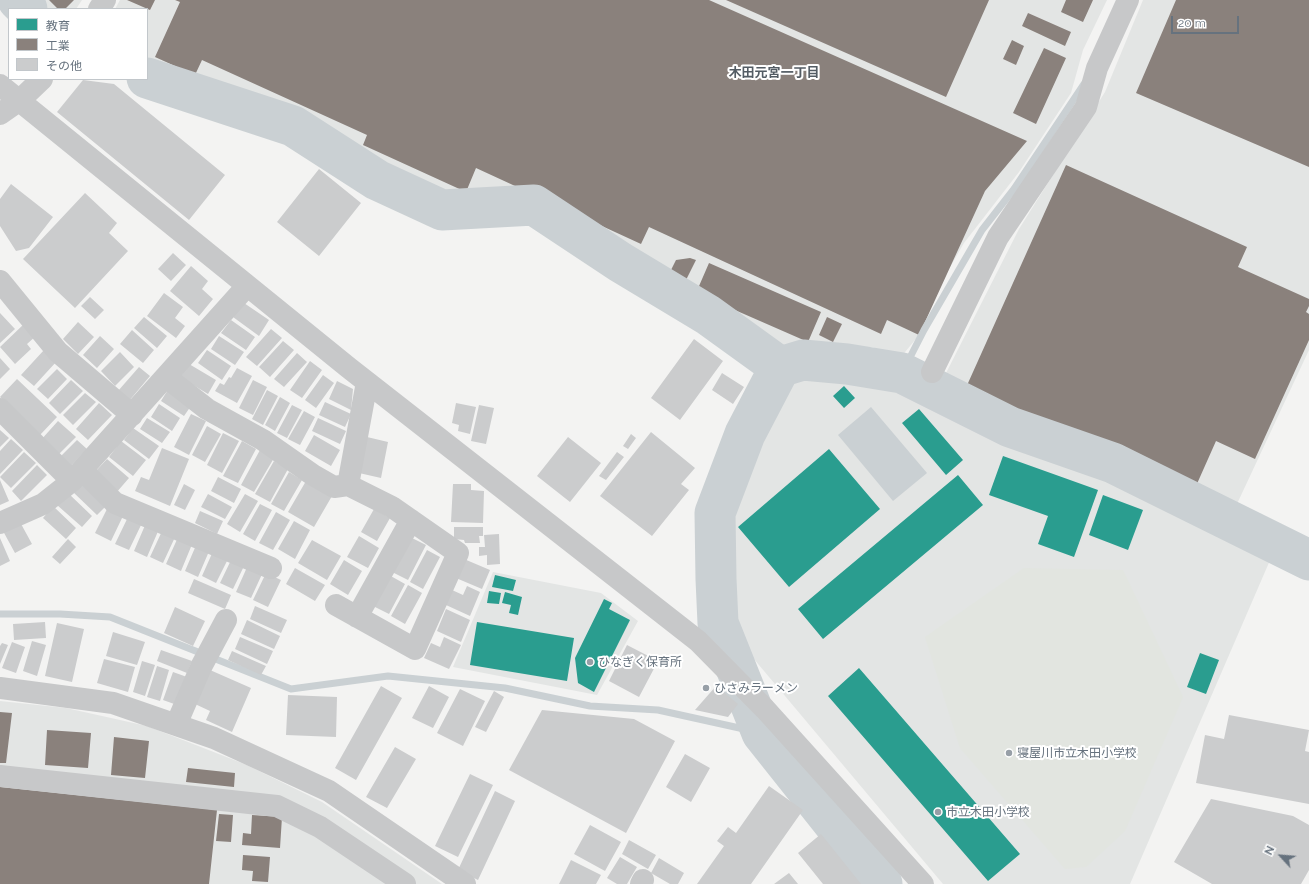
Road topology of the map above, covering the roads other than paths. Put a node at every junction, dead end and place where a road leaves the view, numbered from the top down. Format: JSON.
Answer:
{"nodes":[{"id":1,"x":1128,"y":0,"type":"edge"},
{"id":2,"x":41,"y":80,"type":"edge"},
{"id":3,"x":0,"y":85,"type":"edge"},
{"id":4,"x":20,"y":100,"type":"junction"},
{"id":5,"x":0,"y":114,"type":"edge"},
{"id":6,"x":0,"y":281,"type":"edge"},
{"id":7,"x":248,"y":286,"type":"junction"},
{"id":8,"x":932,"y":372,"type":"dead end"},
{"id":9,"x":166,"y":377,"type":"junction"},
{"id":10,"x":367,"y":382,"type":"junction"},
{"id":11,"x":0,"y":409,"type":"edge"},
{"id":12,"x":132,"y":415,"type":"junction"},
{"id":13,"x":77,"y":476,"type":"junction"},
{"id":14,"x":348,"y":485,"type":"junction"},
{"id":15,"x":411,"y":520,"type":"junction"},
{"id":16,"x":0,"y":523,"type":"edge"},
{"id":17,"x":271,"y":568,"type":"dead end"},
{"id":18,"x":336,"y":605,"type":"dead end"},
{"id":19,"x":357,"y":617,"type":"junction"},
{"id":20,"x":226,"y":620,"type":"dead end"},
{"id":21,"x":0,"y":688,"type":"edge"},
{"id":22,"x":176,"y":725,"type":"junction"},
{"id":23,"x":0,"y":776,"type":"edge"},
{"id":24,"x":405,"y":884,"type":"edge"},
{"id":25,"x":464,"y":884,"type":"edge"},
{"id":26,"x":923,"y":884,"type":"edge"}],
"edges":[{"from":1,"to":8,"type":"street"},
{"from":2,"to":4,"type":"street"},
{"from":3,"to":4,"type":"street"},
{"from":4,"to":5,"type":"street"},
{"from":4,"to":7,"type":"street"},
{"from":6,"to":12,"type":"street"},
{"from":7,"to":9,"type":"street"},
{"from":7,"to":10,"type":"street"},
{"from":9,"to":12,"type":"street"},
{"from":9,"to":14,"type":"street"},
{"from":10,"to":14,"type":"street"},
{"from":10,"to":26,"type":"street"},
{"from":11,"to":13,"type":"street"},
{"from":12,"to":13,"type":"street"},
{"from":13,"to":16,"type":"street"},
{"from":13,"to":17,"type":"street"},
{"from":14,"to":15,"type":"street"},
{"from":15,"to":19,"type":"street"},
{"from":15,"to":19,"type":"street"},
{"from":18,"to":19,"type":"street"},
{"from":20,"to":22,"type":"street"},
{"from":21,"to":22,"type":"street"},
{"from":22,"to":25,"type":"street"},
{"from":23,"to":24,"type":"street"}]}
